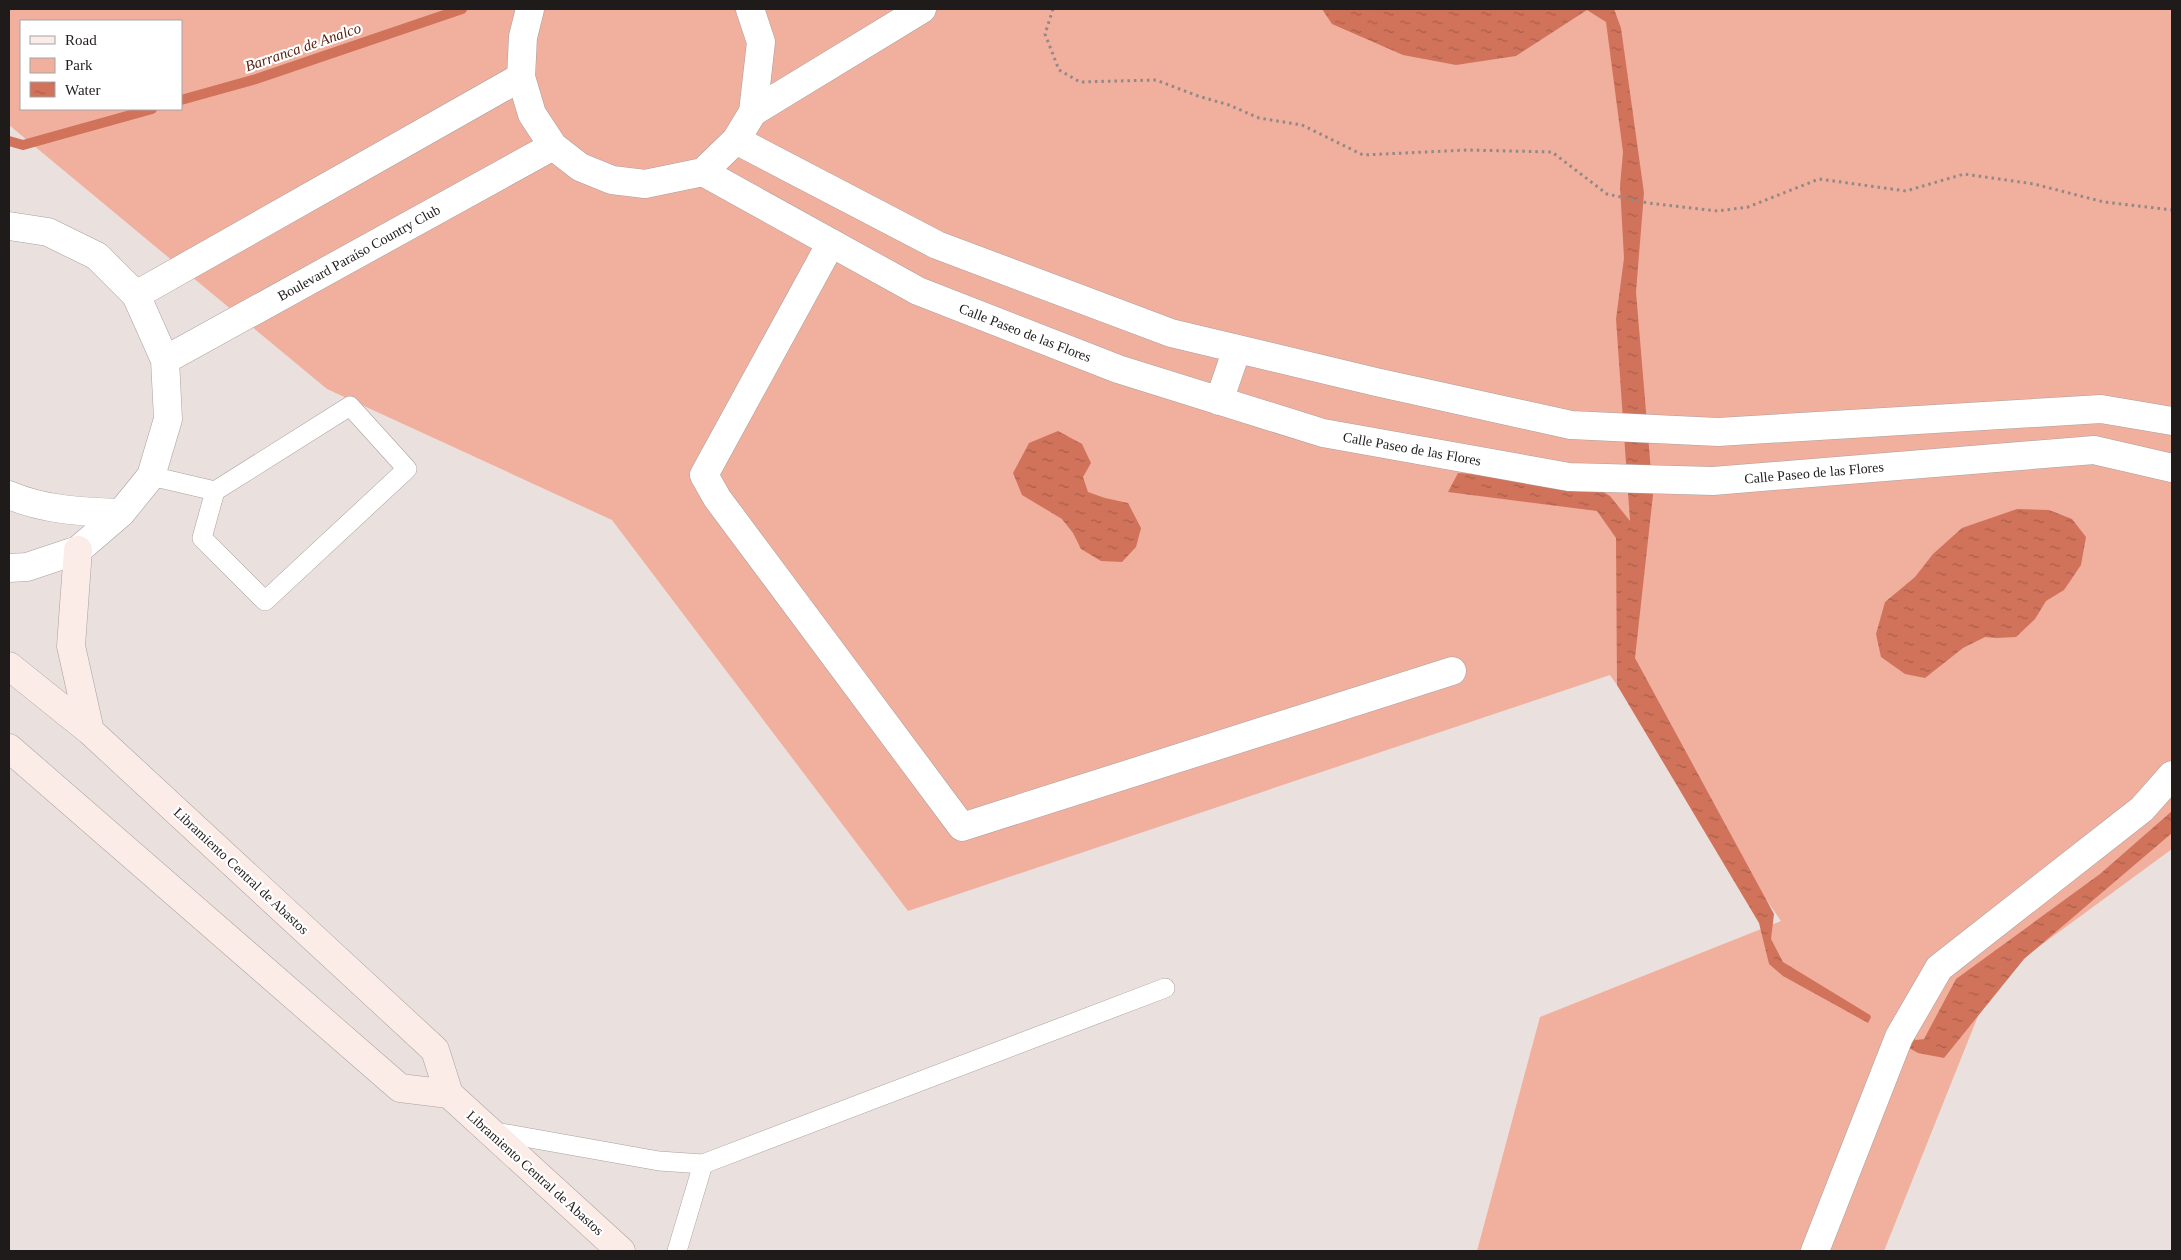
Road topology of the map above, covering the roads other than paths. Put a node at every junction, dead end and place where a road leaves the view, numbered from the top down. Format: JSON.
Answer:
{"nodes":[{"id":1,"x":750,"y":9,"type":"edge"},
{"id":2,"x":922,"y":9,"type":"edge"},
{"id":3,"x":528,"y":10,"type":"edge"},
{"id":4,"x":521,"y":78,"type":"junction"},
{"id":5,"x":753,"y":112,"type":"junction"},
{"id":6,"x":736,"y":140,"type":"junction"},
{"id":7,"x":553,"y":146,"type":"junction"},
{"id":8,"x":703,"y":172,"type":"junction"},
{"id":9,"x":9,"y":226,"type":"edge"},
{"id":10,"x":831,"y":243,"type":"junction"},
{"id":11,"x":136,"y":295,"type":"junction"},
{"id":12,"x":1237,"y":349,"type":"junction"},
{"id":13,"x":165,"y":360,"type":"junction"},
{"id":14,"x":1219,"y":401,"type":"junction"},
{"id":15,"x":2172,"y":421,"type":"edge"},
{"id":16,"x":2172,"y":468,"type":"edge"},
{"id":17,"x":151,"y":476,"type":"junction"},
{"id":18,"x":215,"y":491,"type":"junction"},
{"id":19,"x":9,"y":495,"type":"edge"},
{"id":20,"x":121,"y":513,"type":"junction"},
{"id":21,"x":78,"y":550,"type":"junction"},
{"id":22,"x":9,"y":568,"type":"edge"},
{"id":23,"x":9,"y":666,"type":"edge"},
{"id":24,"x":1452,"y":671,"type":"dead end"},
{"id":25,"x":90,"y":732,"type":"junction"},
{"id":26,"x":9,"y":748,"type":"edge"},
{"id":27,"x":2172,"y":775,"type":"edge"},
{"id":28,"x":1165,"y":988,"type":"dead end"},
{"id":29,"x":449,"y":1094,"type":"junction"},
{"id":30,"x":489,"y":1131,"type":"junction"},
{"id":31,"x":703,"y":1164,"type":"junction"},
{"id":32,"x":621,"y":1251,"type":"edge"},
{"id":33,"x":678,"y":1251,"type":"edge"},
{"id":34,"x":1815,"y":1251,"type":"edge"}],
"edges":[{"from":1,"to":5,"type":"street"},
{"from":2,"to":5,"type":"street"},
{"from":3,"to":4,"type":"street"},
{"from":4,"to":7,"type":"street"},
{"from":4,"to":11,"type":"street"},
{"from":5,"to":6,"type":"street"},
{"from":6,"to":8,"type":"street"},
{"from":6,"to":12,"type":"street"},
{"from":7,"to":8,"type":"street"},
{"from":7,"to":13,"type":"street","name":"Boulevard Paraíso Country Club"},
{"from":8,"to":10,"type":"street","name":"Calle Paseo de las Flores"},
{"from":9,"to":11,"type":"street"},
{"from":10,"to":14,"type":"street","name":"Calle Paseo de las Flores"},
{"from":10,"to":24,"type":"street"},
{"from":11,"to":13,"type":"street"},
{"from":12,"to":14,"type":"street"},
{"from":12,"to":15,"type":"street"},
{"from":13,"to":17,"type":"street"},
{"from":14,"to":16,"type":"street","name":"Calle Paseo de las Flores"},
{"from":17,"to":18,"type":"lane"},
{"from":17,"to":20,"type":"street"},
{"from":18,"to":18,"type":"lane"},
{"from":19,"to":20,"type":"street"},
{"from":20,"to":21,"type":"street"},
{"from":21,"to":22,"type":"street"},
{"from":21,"to":25,"type":"main road"},
{"from":23,"to":25,"type":"main road","name":"Libramiento Central de Abastos"},
{"from":25,"to":29,"type":"main road","name":"Libramiento Central de Abastos"},
{"from":26,"to":29,"type":"main road"},
{"from":27,"to":34,"type":"street"},
{"from":28,"to":31,"type":"lane"},
{"from":29,"to":30,"type":"main road","name":"Libramiento Central de Abastos"},
{"from":30,"to":31,"type":"lane"},
{"from":30,"to":32,"type":"main road","name":"Libramiento Central de Abastos"},
{"from":31,"to":33,"type":"lane"}]}
